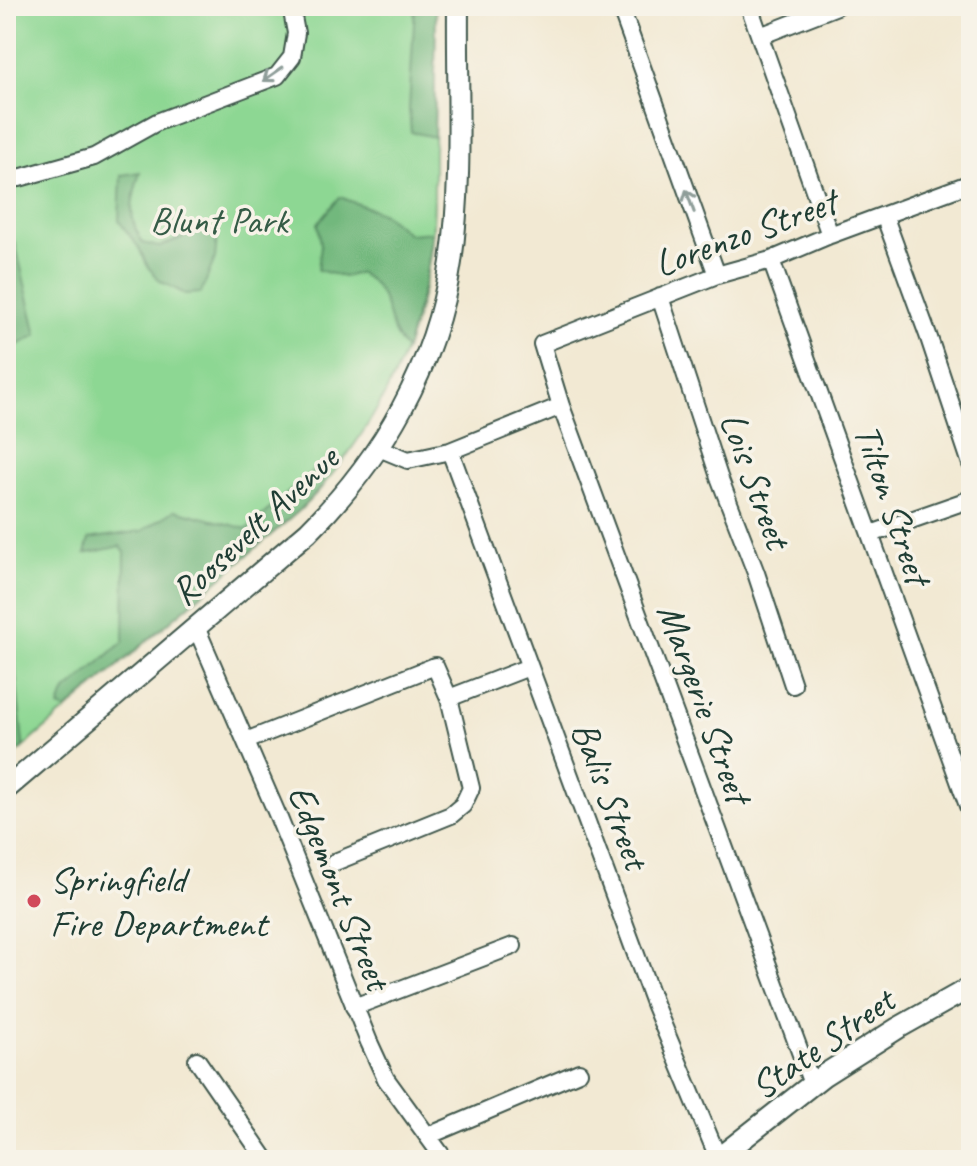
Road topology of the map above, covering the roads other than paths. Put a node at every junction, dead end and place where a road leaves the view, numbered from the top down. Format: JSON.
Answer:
{"nodes":[{"id":1,"x":291,"y":6,"type":"edge"},
{"id":2,"x":458,"y":6,"type":"edge"},
{"id":3,"x":620,"y":6,"type":"edge"},
{"id":4,"x":749,"y":6,"type":"edge"},
{"id":5,"x":837,"y":6,"type":"edge"},
{"id":6,"x":760,"y":36,"type":"junction"},
{"id":7,"x":6,"y":179,"type":"edge"},
{"id":8,"x":971,"y":183,"type":"edge"},
{"id":9,"x":884,"y":215,"type":"junction"},
{"id":10,"x":830,"y":235,"type":"junction"},
{"id":11,"x":771,"y":260,"type":"junction"},
{"id":12,"x":717,"y":275,"type":"junction"},
{"id":13,"x":660,"y":297,"type":"junction"},
{"id":14,"x":542,"y":344,"type":"joint"},
{"id":15,"x":561,"y":406,"type":"junction"},
{"id":16,"x":379,"y":448,"type":"junction"},
{"id":17,"x":450,"y":451,"type":"junction"},
{"id":18,"x":971,"y":464,"type":"edge"},
{"id":19,"x":971,"y":499,"type":"edge"},
{"id":20,"x":871,"y":534,"type":"junction"},
{"id":21,"x":196,"y":627,"type":"junction"},
{"id":22,"x":529,"y":667,"type":"junction"},
{"id":23,"x":793,"y":685,"type":"dead end"},
{"id":24,"x":449,"y":698,"type":"junction"},
{"id":25,"x":246,"y":741,"type":"junction"},
{"id":26,"x":6,"y":789,"type":"edge"},
{"id":27,"x":971,"y":814,"type":"edge"},
{"id":28,"x":335,"y":862,"type":"dead end"},
{"id":29,"x":513,"y":946,"type":"dead end"},
{"id":30,"x":971,"y":987,"type":"edge"},
{"id":31,"x":354,"y":1007,"type":"junction"},
{"id":32,"x":197,"y":1060,"type":"dead end"},
{"id":33,"x":579,"y":1072,"type":"dead end"},
{"id":34,"x":812,"y":1084,"type":"junction"},
{"id":35,"x":428,"y":1136,"type":"junction"},
{"id":36,"x":266,"y":1160,"type":"edge"},
{"id":37,"x":445,"y":1160,"type":"edge"},
{"id":38,"x":718,"y":1160,"type":"edge"}],
"edges":[{"from":1,"to":7,"type":"street","one_way":true},
{"from":2,"to":16,"type":"main road","name":"Roosevelt Avenue"},
{"from":12,"to":3,"type":"street","one_way":true},
{"from":4,"to":6,"type":"street"},
{"from":5,"to":6,"type":"street"},
{"from":6,"to":10,"type":"street"},
{"from":8,"to":9,"type":"street","name":"Lorenzo Street"},
{"from":9,"to":10,"type":"street","name":"Lorenzo Street"},
{"from":9,"to":18,"type":"street"},
{"from":10,"to":11,"type":"street","name":"Lorenzo Street"},
{"from":11,"to":12,"type":"street","name":"Lorenzo Street"},
{"from":11,"to":20,"type":"street","name":"Tilton Street"},
{"from":12,"to":13,"type":"street","name":"Lorenzo Street"},
{"from":13,"to":14,"type":"street","name":"Lorenzo Street"},
{"from":13,"to":23,"type":"street","name":"Lois Street"},
{"from":14,"to":15,"type":"street","name":"Margerie Street"},
{"from":15,"to":17,"type":"street"},
{"from":15,"to":34,"type":"street","name":"Margerie Street"},
{"from":16,"to":17,"type":"street"},
{"from":16,"to":21,"type":"main road","name":"Roosevelt Avenue"},
{"from":17,"to":22,"type":"street","name":"Balis Street"},
{"from":19,"to":20,"type":"street"},
{"from":20,"to":27,"type":"street","name":"Tilton Street"},
{"from":21,"to":25,"type":"street","name":"Edgemont Street"},
{"from":21,"to":26,"type":"main road","name":"Roosevelt Avenue"},
{"from":22,"to":24,"type":"street"},
{"from":22,"to":38,"type":"street","name":"Balis Street"},
{"from":24,"to":25,"type":"street"},
{"from":24,"to":28,"type":"street"},
{"from":25,"to":31,"type":"street","name":"Edgemont Street"},
{"from":29,"to":31,"type":"street"},
{"from":30,"to":34,"type":"main road","name":"State Street"},
{"from":31,"to":35,"type":"street","name":"Edgemont Street"},
{"from":32,"to":36,"type":"street"},
{"from":33,"to":35,"type":"street"},
{"from":34,"to":38,"type":"main road","name":"State Street"},
{"from":35,"to":37,"type":"street","name":"Edgemont Street"}]}
